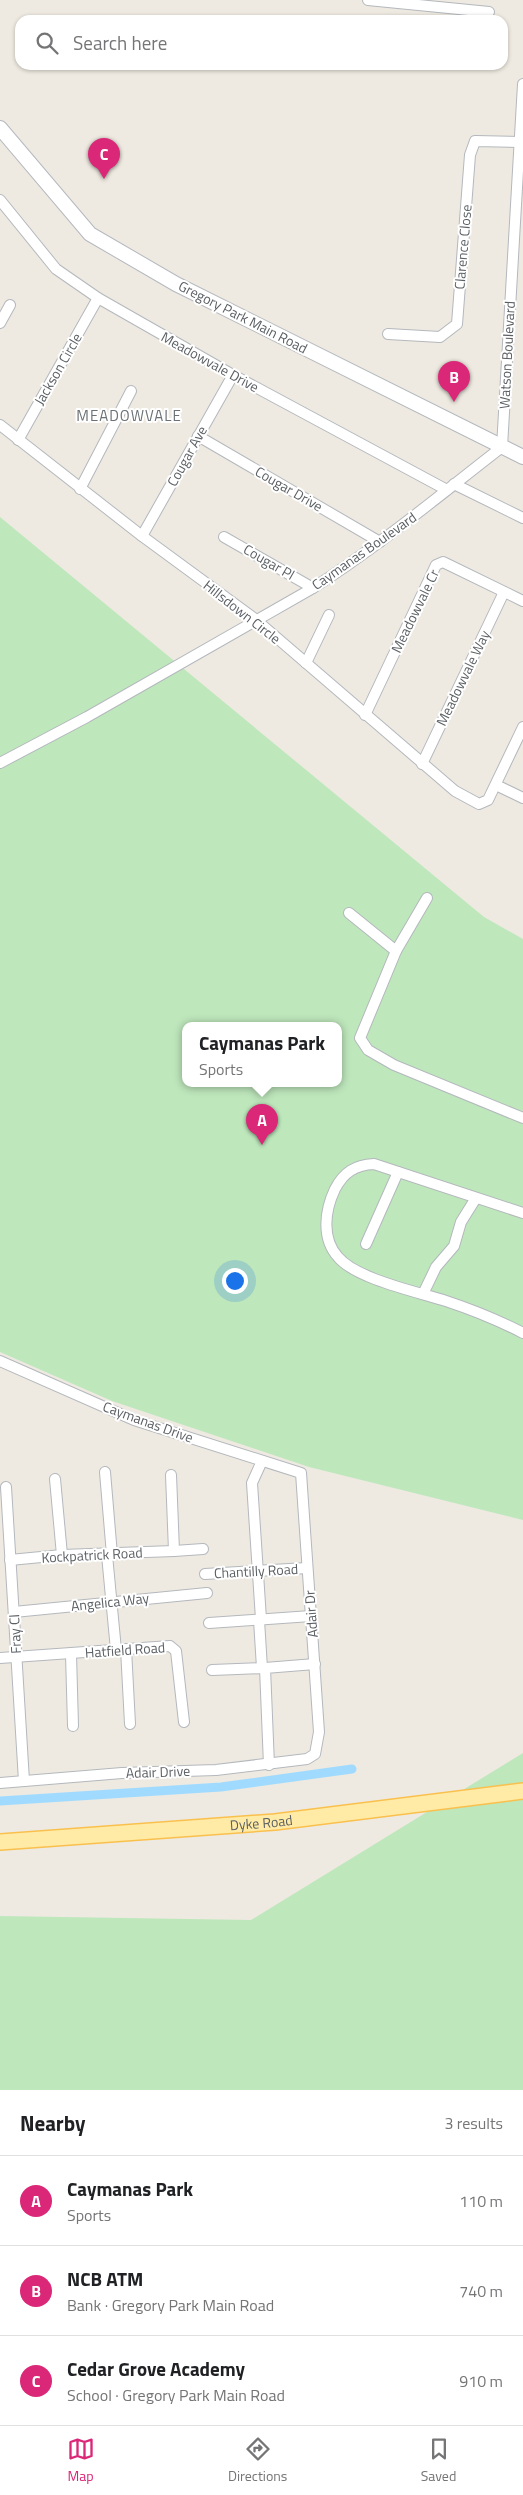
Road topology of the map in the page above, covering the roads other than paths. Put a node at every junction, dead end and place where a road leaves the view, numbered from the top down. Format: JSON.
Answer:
{"nodes":[{"id":1,"x":368,"y":0,"type":"edge"},
{"id":2,"x":489,"y":12,"type":"dead end"},
{"id":3,"x":523,"y":84,"type":"edge"},
{"id":4,"x":0,"y":128,"type":"edge"},
{"id":5,"x":521,"y":142,"type":"edge"},
{"id":6,"x":0,"y":200,"type":"edge"},
{"id":7,"x":98,"y":298,"type":"junction"},
{"id":8,"x":10,"y":305,"type":"dead end"},
{"id":9,"x":0,"y":323,"type":"edge"},
{"id":10,"x":388,"y":334,"type":"dead end"},
{"id":11,"x":232,"y":375,"type":"junction"},
{"id":12,"x":131,"y":391,"type":"dead end"},
{"id":13,"x":0,"y":425,"type":"edge"},
{"id":14,"x":198,"y":436,"type":"junction"},
{"id":15,"x":18,"y":440,"type":"junction"},
{"id":16,"x":502,"y":447,"type":"junction"},
{"id":17,"x":523,"y":457,"type":"edge"},
{"id":18,"x":451,"y":487,"type":"junction"},
{"id":19,"x":80,"y":489,"type":"junction"},
{"id":20,"x":523,"y":518,"type":"edge"},
{"id":21,"x":142,"y":536,"type":"junction"},
{"id":22,"x":224,"y":537,"type":"dead end"},
{"id":23,"x":380,"y":542,"type":"junction"},
{"id":24,"x":313,"y":588,"type":"junction"},
{"id":25,"x":504,"y":592,"type":"junction"},
{"id":26,"x":523,"y":601,"type":"edge"},
{"id":27,"x":329,"y":615,"type":"dead end"},
{"id":28,"x":255,"y":619,"type":"junction"},
{"id":29,"x":306,"y":663,"type":"junction"},
{"id":30,"x":365,"y":715,"type":"junction"},
{"id":31,"x":523,"y":727,"type":"edge"},
{"id":32,"x":0,"y":763,"type":"edge"},
{"id":33,"x":422,"y":764,"type":"junction"},
{"id":34,"x":496,"y":785,"type":"junction"},
{"id":35,"x":523,"y":798,"type":"edge"},
{"id":36,"x":426,"y":898,"type":"dead end"},
{"id":37,"x":349,"y":913,"type":"dead end"},
{"id":38,"x":396,"y":951,"type":"junction"},
{"id":39,"x":523,"y":1118,"type":"edge"},
{"id":40,"x":398,"y":1172,"type":"junction"},
{"id":41,"x":476,"y":1198,"type":"junction"},
{"id":42,"x":523,"y":1213,"type":"edge"},
{"id":43,"x":366,"y":1244,"type":"dead end"},
{"id":44,"x":423,"y":1294,"type":"junction"},
{"id":45,"x":523,"y":1333,"type":"edge"},
{"id":46,"x":0,"y":1361,"type":"edge"},
{"id":47,"x":262,"y":1461,"type":"junction"},
{"id":48,"x":105,"y":1472,"type":"dead end"},
{"id":49,"x":301,"y":1473,"type":"joint"},
{"id":50,"x":171,"y":1475,"type":"dead end"},
{"id":51,"x":55,"y":1479,"type":"dead end"},
{"id":52,"x":6,"y":1488,"type":"dead end"},
{"id":53,"x":202,"y":1549,"type":"dead end"},
{"id":54,"x":174,"y":1551,"type":"junction"},
{"id":55,"x":109,"y":1555,"type":"junction"},
{"id":56,"x":62,"y":1556,"type":"junction"},
{"id":57,"x":10,"y":1560,"type":"junction"},
{"id":58,"x":307,"y":1568,"type":"junction"},
{"id":59,"x":258,"y":1571,"type":"junction"},
{"id":60,"x":205,"y":1574,"type":"dead end"},
{"id":61,"x":207,"y":1593,"type":"dead end"},
{"id":62,"x":110,"y":1601,"type":"junction"},
{"id":63,"x":14,"y":1612,"type":"junction"},
{"id":64,"x":311,"y":1616,"type":"junction"},
{"id":65,"x":260,"y":1619,"type":"junction"},
{"id":66,"x":208,"y":1623,"type":"dead end"},
{"id":67,"x":121,"y":1649,"type":"junction"},
{"id":68,"x":71,"y":1654,"type":"junction"},
{"id":69,"x":0,"y":1658,"type":"edge"},
{"id":70,"x":16,"y":1658,"type":"junction"},
{"id":71,"x":315,"y":1664,"type":"junction"},
{"id":72,"x":263,"y":1668,"type":"junction"},
{"id":73,"x":212,"y":1670,"type":"dead end"},
{"id":74,"x":184,"y":1722,"type":"dead end"},
{"id":75,"x":130,"y":1724,"type":"dead end"},
{"id":76,"x":73,"y":1726,"type":"dead end"},
{"id":77,"x":315,"y":1754,"type":"joint"},
{"id":78,"x":269,"y":1765,"type":"junction"},
{"id":79,"x":24,"y":1782,"type":"junction"},
{"id":80,"x":0,"y":1783,"type":"edge"},
{"id":81,"x":523,"y":1791,"type":"edge"},
{"id":82,"x":0,"y":1842,"type":"edge"}],
"edges":[{"from":1,"to":2,"type":"street"},
{"from":3,"to":5,"type":"street","name":"Watson Boulevard"},
{"from":4,"to":16,"type":"street","name":"Gregory Park Main Road"},
{"from":5,"to":10,"type":"street","name":"Clarence Close"},
{"from":5,"to":16,"type":"street","name":"Watson Boulevard"},
{"from":6,"to":7,"type":"street","name":"Meadowvale Drive"},
{"from":7,"to":11,"type":"street","name":"Meadowvale Drive"},
{"from":7,"to":15,"type":"street","name":"Jackson Circle"},
{"from":8,"to":9,"type":"street"},
{"from":11,"to":14,"type":"street","name":"Cougar Ave"},
{"from":11,"to":18,"type":"street","name":"Meadowvale Drive"},
{"from":12,"to":19,"type":"street"},
{"from":13,"to":15,"type":"street","name":"Hillsdown Circle"},
{"from":14,"to":21,"type":"street","name":"Cougar Ave"},
{"from":14,"to":23,"type":"street","name":"Cougar Drive"},
{"from":15,"to":19,"type":"street","name":"Hillsdown Circle"},
{"from":16,"to":17,"type":"street","name":"Gregory Park Main Road"},
{"from":16,"to":18,"type":"street","name":"Caymanas Boulevard"},
{"from":18,"to":20,"type":"street","name":"Meadowvale Drive"},
{"from":18,"to":23,"type":"street","name":"Caymanas Boulevard"},
{"from":19,"to":21,"type":"street","name":"Hillsdown Circle"},
{"from":21,"to":28,"type":"street","name":"Hillsdown Circle"},
{"from":22,"to":24,"type":"street","name":"Cougar Pl"},
{"from":23,"to":24,"type":"street","name":"Caymanas Boulevard"},
{"from":24,"to":28,"type":"street","name":"Caymanas Boulevard"},
{"from":25,"to":26,"type":"street","name":"Meadowvale Cr"},
{"from":25,"to":30,"type":"street","name":"Meadowvale Cr"},
{"from":25,"to":33,"type":"street","name":"Meadowvale Way"},
{"from":27,"to":29,"type":"street"},
{"from":28,"to":29,"type":"street","name":"Hillsdown Circle"},
{"from":28,"to":32,"type":"street","name":"Caymanas Boulevard"},
{"from":29,"to":30,"type":"street","name":"Hillsdown Circle"},
{"from":30,"to":33,"type":"street","name":"Hillsdown Circle"},
{"from":31,"to":34,"type":"street"},
{"from":33,"to":34,"type":"street","name":"Hillsdown Circle"},
{"from":34,"to":35,"type":"street"},
{"from":36,"to":38,"type":"street"},
{"from":37,"to":38,"type":"street"},
{"from":38,"to":39,"type":"street"},
{"from":40,"to":41,"type":"street"},
{"from":40,"to":43,"type":"street"},
{"from":40,"to":44,"type":"street"},
{"from":41,"to":42,"type":"street"},
{"from":41,"to":44,"type":"street"},
{"from":44,"to":45,"type":"street"},
{"from":46,"to":47,"type":"street","name":"Caymanas Drive"},
{"from":47,"to":49,"type":"street","name":"Caymanas Drive"},
{"from":47,"to":59,"type":"street"},
{"from":48,"to":55,"type":"street"},
{"from":49,"to":58,"type":"street","name":"Adair Dr"},
{"from":50,"to":54,"type":"street"},
{"from":51,"to":56,"type":"street"},
{"from":52,"to":57,"type":"street","name":"Fray Cl"},
{"from":53,"to":54,"type":"street","name":"Kockpatrick Road"},
{"from":54,"to":55,"type":"street","name":"Kockpatrick Road"},
{"from":55,"to":56,"type":"street","name":"Kockpatrick Road"},
{"from":55,"to":62,"type":"street"},
{"from":56,"to":57,"type":"street","name":"Kockpatrick Road"},
{"from":57,"to":63,"type":"street","name":"Fray Cl"},
{"from":58,"to":59,"type":"street","name":"Chantilly Road"},
{"from":58,"to":64,"type":"street","name":"Adair Dr"},
{"from":59,"to":60,"type":"street","name":"Chantilly Road"},
{"from":59,"to":65,"type":"street"},
{"from":61,"to":62,"type":"street","name":"Angelica Way"},
{"from":62,"to":63,"type":"street","name":"Angelica Way"},
{"from":62,"to":67,"type":"street"},
{"from":63,"to":70,"type":"street","name":"Fray Cl"},
{"from":64,"to":65,"type":"street"},
{"from":64,"to":71,"type":"street","name":"Adair Dr"},
{"from":65,"to":66,"type":"street"},
{"from":65,"to":72,"type":"street"},
{"from":67,"to":68,"type":"street","name":"Hatfield Road"},
{"from":67,"to":74,"type":"street","name":"Hatfield Road"},
{"from":67,"to":75,"type":"street"},
{"from":68,"to":70,"type":"street","name":"Hatfield Road"},
{"from":68,"to":76,"type":"street"},
{"from":69,"to":70,"type":"street","name":"Hatfield Road"},
{"from":70,"to":79,"type":"street","name":"Fray Cl"},
{"from":71,"to":72,"type":"street"},
{"from":71,"to":77,"type":"street","name":"Adair Dr"},
{"from":72,"to":73,"type":"street"},
{"from":72,"to":78,"type":"street"},
{"from":77,"to":78,"type":"street","name":"Adair Drive"},
{"from":78,"to":79,"type":"street","name":"Adair Drive"},
{"from":79,"to":80,"type":"street","name":"Adair Drive"},
{"from":81,"to":82,"type":"main road","name":"Dyke Road"}]}
